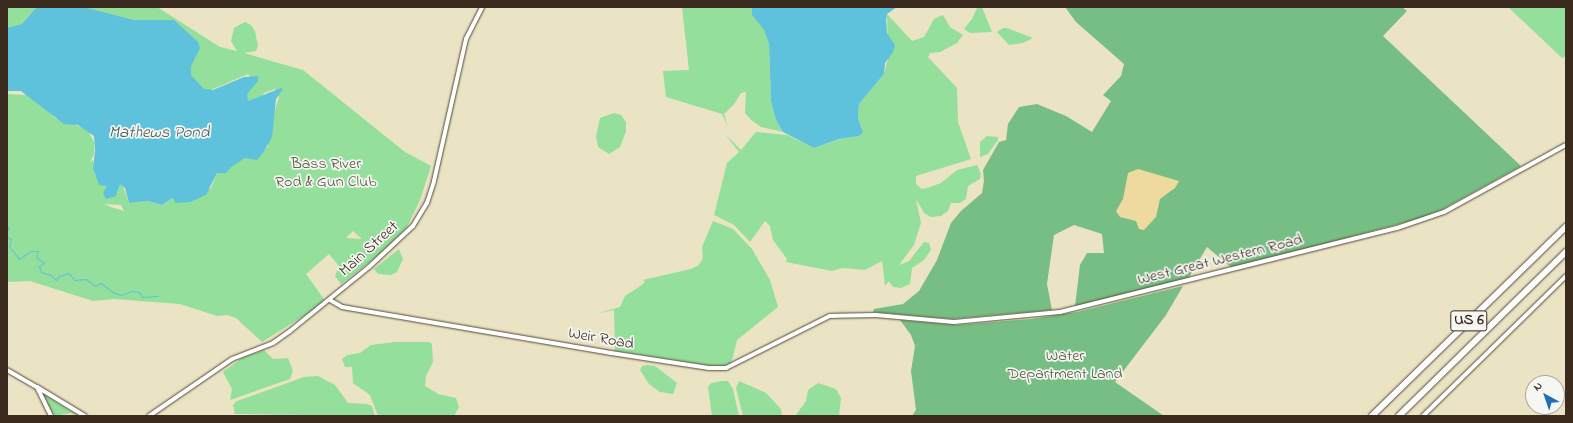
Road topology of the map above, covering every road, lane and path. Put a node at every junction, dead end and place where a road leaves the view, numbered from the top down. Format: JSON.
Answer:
{"nodes":[{"id":1,"x":482,"y":7,"type":"edge"},
{"id":2,"x":1566,"y":145,"type":"edge"},
{"id":3,"x":1566,"y":227,"type":"edge"},
{"id":4,"x":1566,"y":252,"type":"edge"},
{"id":5,"x":1566,"y":276,"type":"edge"},
{"id":6,"x":330,"y":300,"type":"junction"},
{"id":7,"x":860,"y":315,"type":"joint"},
{"id":8,"x":7,"y":370,"type":"edge"},
{"id":9,"x":37,"y":387,"type":"junction"},
{"id":10,"x":51,"y":416,"type":"edge"},
{"id":11,"x":85,"y":416,"type":"edge"},
{"id":12,"x":149,"y":416,"type":"edge"},
{"id":13,"x":1372,"y":416,"type":"edge"},
{"id":14,"x":1399,"y":416,"type":"edge"},
{"id":15,"x":1423,"y":416,"type":"edge"}],
"edges":[{"from":1,"to":6,"type":"street","name":"Main Street"},
{"from":2,"to":7,"type":"street","name":"West Great Western Road"},
{"from":3,"to":13,"type":"highway","number":"US 6"},
{"from":4,"to":14,"type":"highway","number":"US 6"},
{"from":5,"to":15,"type":"street"},
{"from":6,"to":7,"type":"street","name":"Weir Road"},
{"from":6,"to":12,"type":"street","name":"Main Street"},
{"from":8,"to":9,"type":"street"},
{"from":9,"to":10,"type":"street"},
{"from":9,"to":11,"type":"street"}]}
